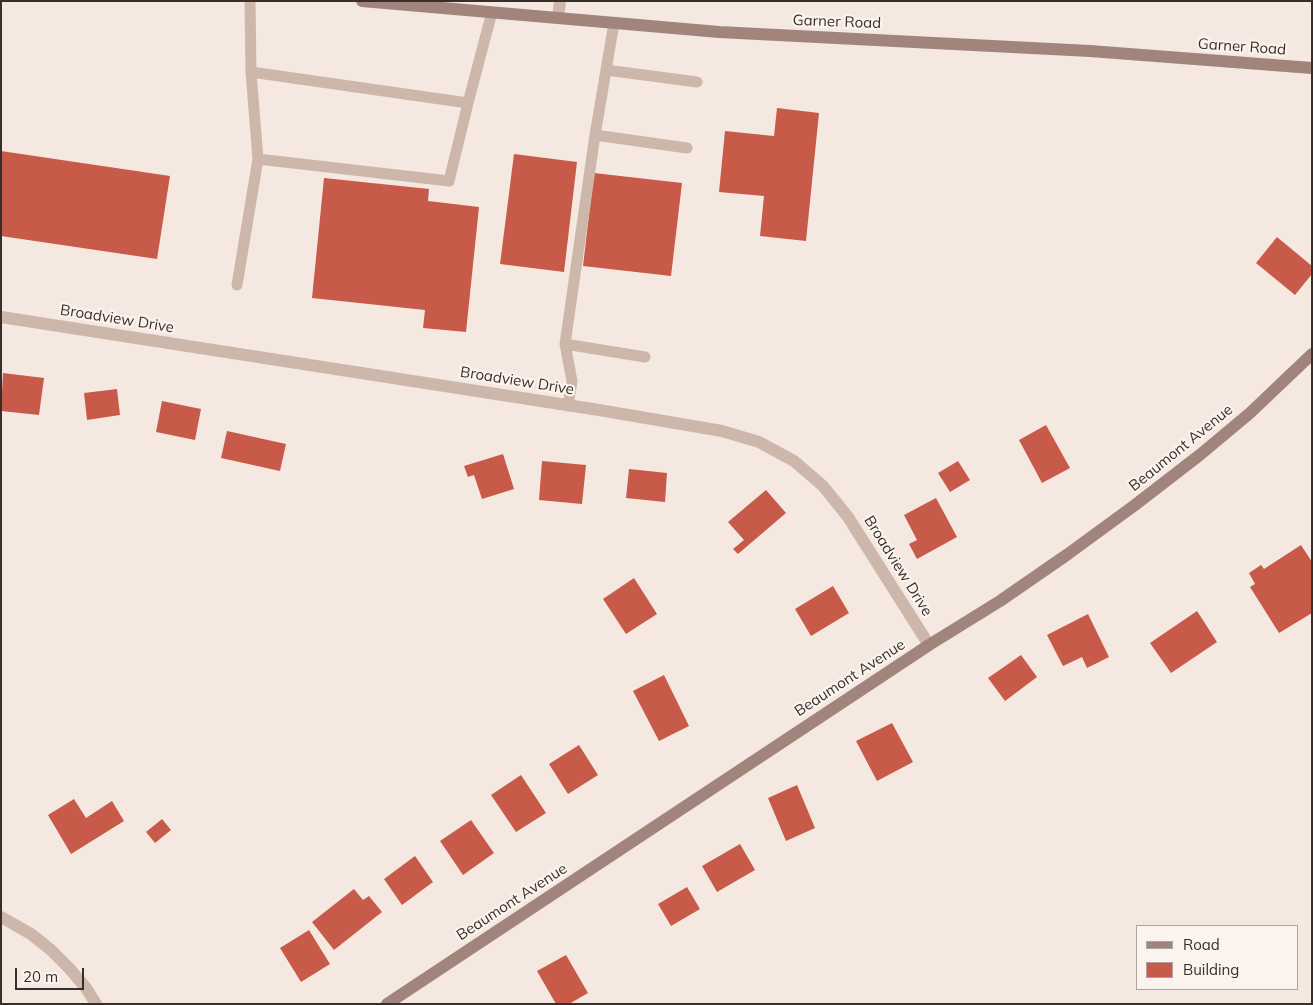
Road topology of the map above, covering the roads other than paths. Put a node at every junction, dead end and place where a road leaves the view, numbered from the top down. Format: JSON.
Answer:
{"nodes":[{"id":1,"x":250,"y":1,"type":"edge"},
{"id":2,"x":362,"y":1,"type":"edge"},
{"id":3,"x":560,"y":1,"type":"edge"},
{"id":4,"x":492,"y":12,"type":"junction"},
{"id":5,"x":558,"y":18,"type":"junction"},
{"id":6,"x":614,"y":23,"type":"junction"},
{"id":7,"x":1312,"y":68,"type":"edge"},
{"id":8,"x":606,"y":70,"type":"junction"},
{"id":9,"x":250,"y":72,"type":"junction"},
{"id":10,"x":697,"y":82,"type":"dead end"},
{"id":11,"x":468,"y":103,"type":"junction"},
{"id":12,"x":595,"y":135,"type":"junction"},
{"id":13,"x":687,"y":148,"type":"dead end"},
{"id":14,"x":258,"y":159,"type":"junction"},
{"id":15,"x":237,"y":285,"type":"dead end"},
{"id":16,"x":1,"y":317,"type":"edge"},
{"id":17,"x":566,"y":344,"type":"junction"},
{"id":18,"x":1312,"y":354,"type":"edge"},
{"id":19,"x":645,"y":357,"type":"dead end"},
{"id":20,"x":568,"y":406,"type":"junction"},
{"id":21,"x":930,"y":645,"type":"junction"},
{"id":22,"x":1,"y":918,"type":"edge"},
{"id":23,"x":96,"y":1004,"type":"edge"},
{"id":24,"x":386,"y":1004,"type":"edge"}],
"edges":[{"from":1,"to":9,"type":"lane"},
{"from":2,"to":4,"type":"street","name":"Garner Road"},
{"from":3,"to":5,"type":"street"},
{"from":4,"to":5,"type":"street","name":"Garner Road"},
{"from":4,"to":11,"type":"lane"},
{"from":5,"to":6,"type":"street","name":"Garner Road"},
{"from":6,"to":7,"type":"street","name":"Garner Road"},
{"from":6,"to":8,"type":"lane"},
{"from":8,"to":10,"type":"lane"},
{"from":8,"to":12,"type":"lane"},
{"from":9,"to":11,"type":"lane"},
{"from":9,"to":14,"type":"lane"},
{"from":11,"to":14,"type":"lane"},
{"from":12,"to":13,"type":"lane"},
{"from":12,"to":17,"type":"lane"},
{"from":14,"to":15,"type":"lane"},
{"from":16,"to":20,"type":"street","name":"Broadview Drive"},
{"from":17,"to":19,"type":"lane"},
{"from":17,"to":20,"type":"lane"},
{"from":18,"to":21,"type":"street","name":"Beaumont Avenue"},
{"from":20,"to":21,"type":"street","name":"Broadview Drive"},
{"from":21,"to":24,"type":"street","name":"Beaumont Avenue"},
{"from":22,"to":23,"type":"street"}]}
